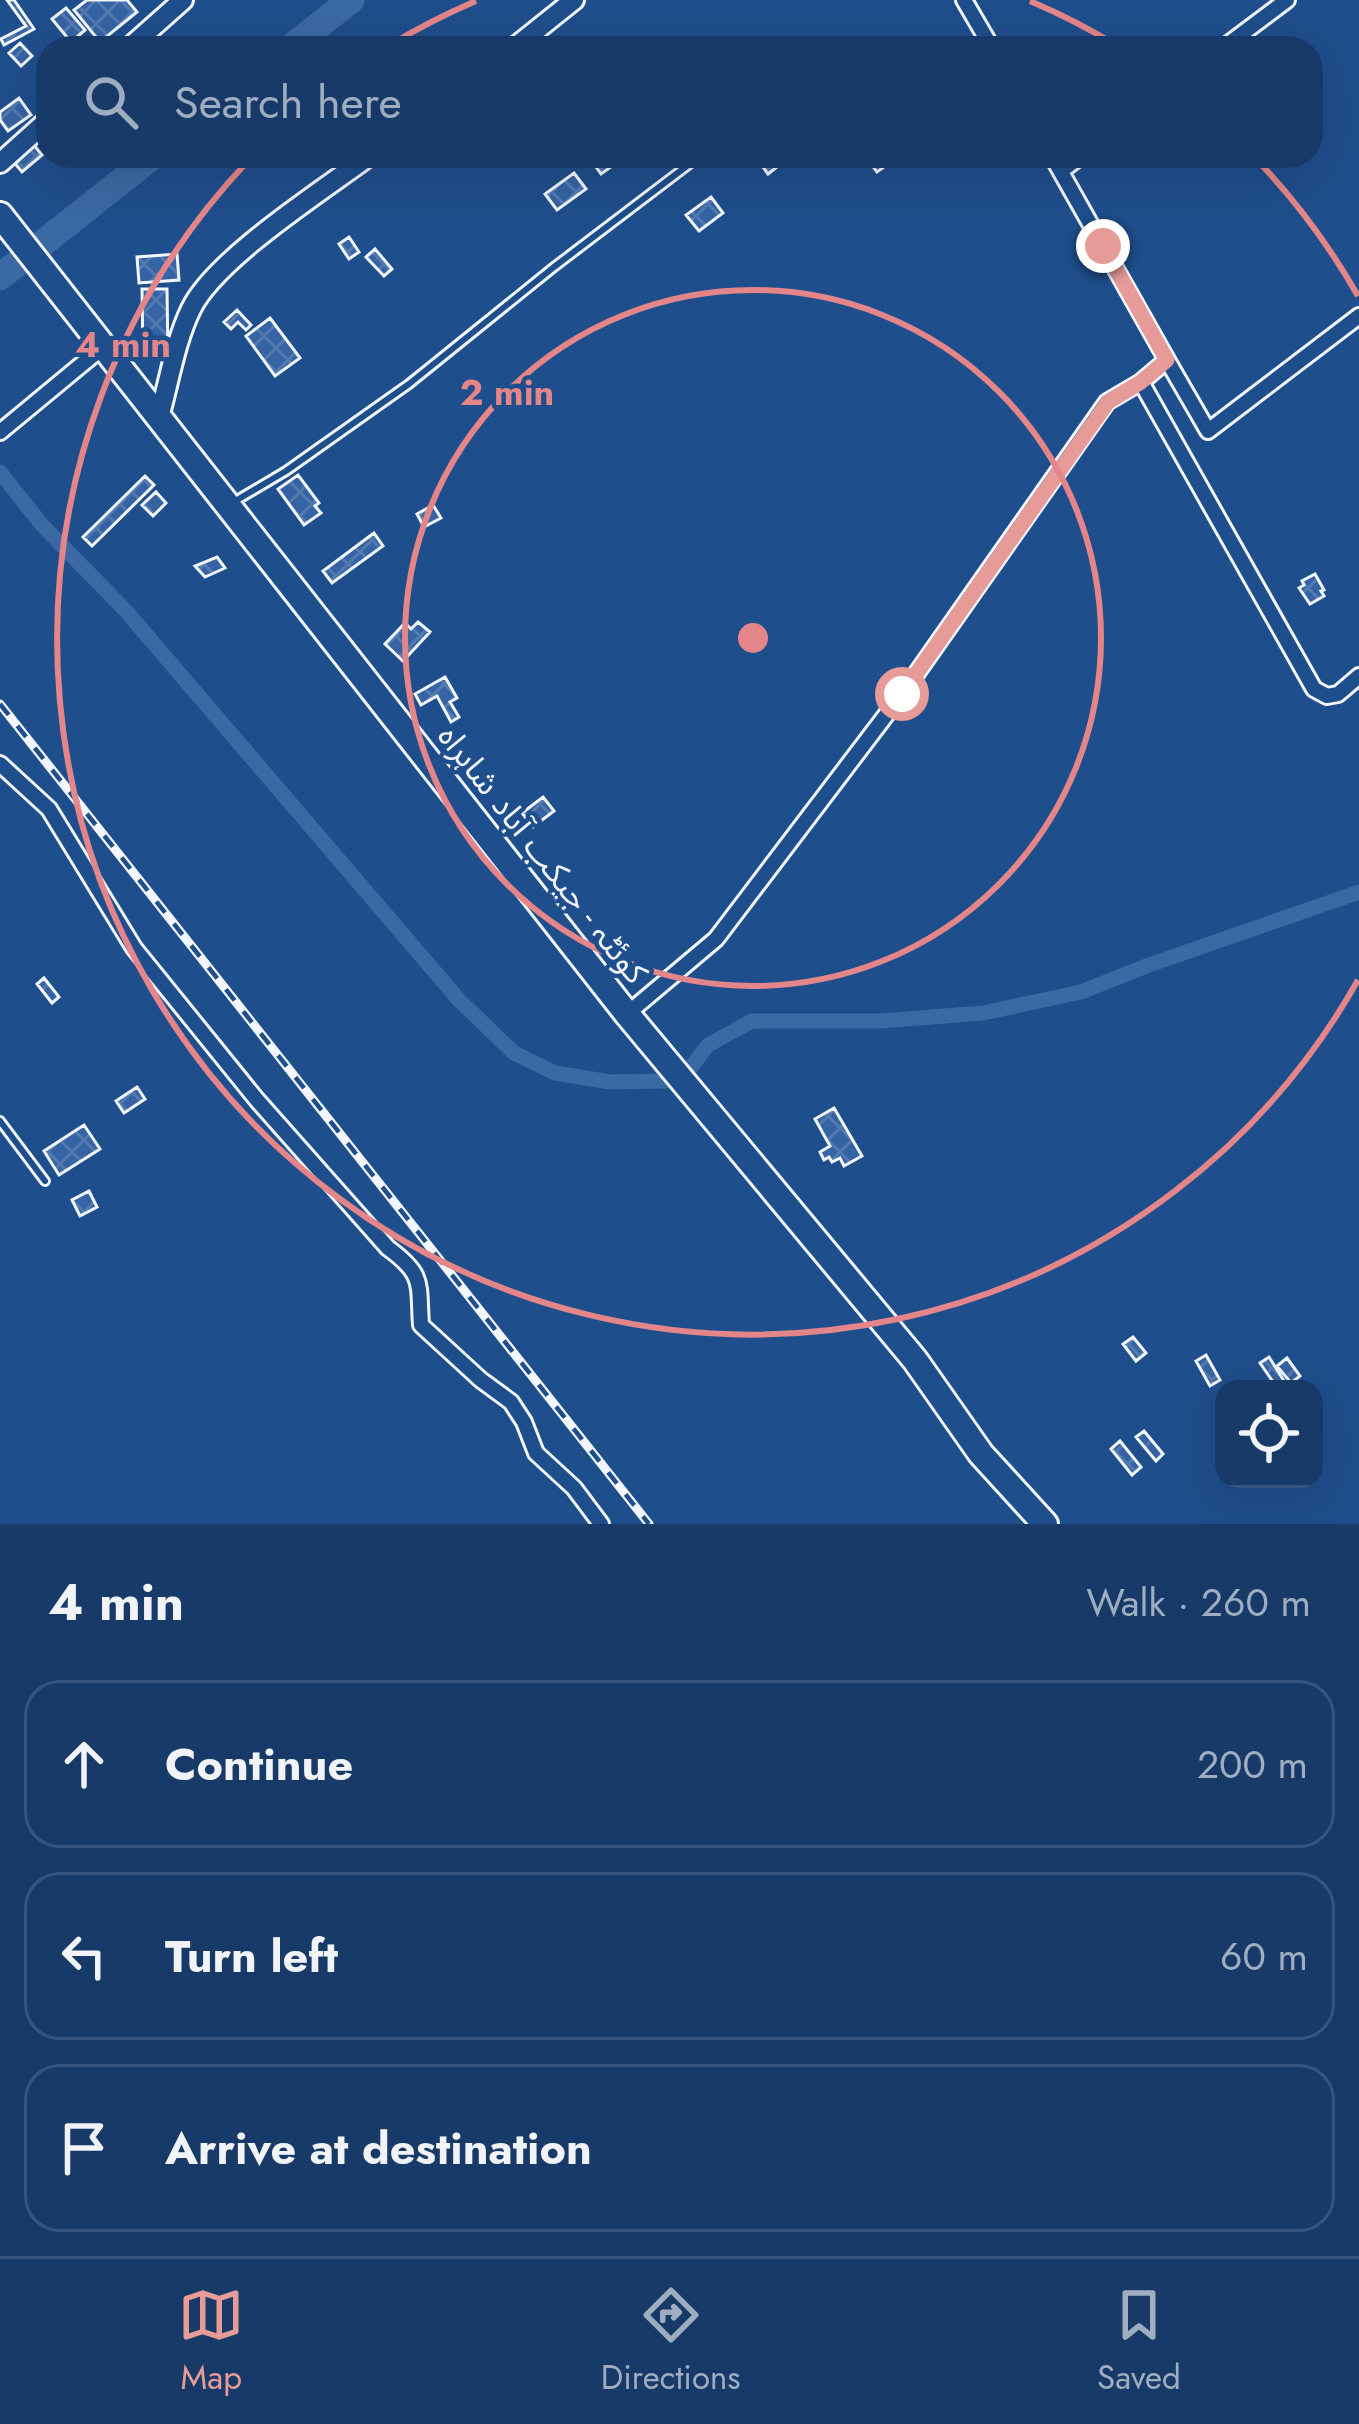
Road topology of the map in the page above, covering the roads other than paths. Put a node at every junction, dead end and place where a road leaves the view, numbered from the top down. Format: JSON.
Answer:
{"nodes":[{"id":1,"x":183,"y":0,"type":"edge"},
{"id":2,"x":574,"y":0,"type":"edge"},
{"id":3,"x":964,"y":0,"type":"edge"},
{"id":4,"x":1287,"y":0,"type":"edge"},
{"id":5,"x":142,"y":36,"type":"edge"},
{"id":6,"x":529,"y":36,"type":"edge"},
{"id":7,"x":985,"y":36,"type":"edge"},
{"id":8,"x":1239,"y":36,"type":"edge"},
{"id":9,"x":36,"y":131,"type":"edge"},
{"id":10,"x":0,"y":163,"type":"edge"},
{"id":11,"x":353,"y":168,"type":"edge"},
{"id":12,"x":684,"y":168,"type":"edge"},
{"id":13,"x":1059,"y":168,"type":"edge"},
{"id":14,"x":1065,"y":168,"type":"edge"},
{"id":15,"x":1061,"y":171,"type":"junction"},
{"id":16,"x":2,"y":218,"type":"edge"},
{"id":17,"x":1359,"y":316,"type":"edge"},
{"id":18,"x":104,"y":346,"type":"junction"},
{"id":19,"x":1167,"y":360,"type":"junction"},
{"id":20,"x":1141,"y":382,"type":"junction"},
{"id":21,"x":159,"y":417,"type":"junction"},
{"id":22,"x":0,"y":432,"type":"edge"},
{"id":23,"x":229,"y":504,"type":"junction"},
{"id":24,"x":1359,"y":676,"type":"edge"},
{"id":25,"x":0,"y":764,"type":"edge"},
{"id":26,"x":627,"y":1014,"type":"junction"},
{"id":27,"x":0,"y":1121,"type":"edge"},
{"id":28,"x":45,"y":1181,"type":"dead end"},
{"id":29,"x":601,"y":1524,"type":"edge"},
{"id":30,"x":1045,"y":1524,"type":"edge"}],
"edges":[{"from":1,"to":5,"type":"street"},
{"from":2,"to":6,"type":"street"},
{"from":3,"to":7,"type":"street"},
{"from":4,"to":8,"type":"street"},
{"from":9,"to":10,"type":"street"},
{"from":11,"to":21,"type":"street"},
{"from":12,"to":23,"type":"lane"},
{"from":13,"to":15,"type":"street"},
{"from":14,"to":15,"type":"street"},
{"from":15,"to":19,"type":"street"},
{"from":16,"to":18,"type":"highway","name":"کوئٹہ - جیکب آباد شاہراہ"},
{"from":17,"to":19,"type":"street"},
{"from":18,"to":21,"type":"highway","name":"کوئٹہ - جیکب آباد شاہراہ"},
{"from":18,"to":22,"type":"street"},
{"from":19,"to":20,"type":"street"},
{"from":20,"to":24,"type":"street"},
{"from":20,"to":26,"type":"street"},
{"from":21,"to":23,"type":"highway","name":"کوئٹہ - جیکب آباد شاہراہ"},
{"from":23,"to":26,"type":"highway","name":"کوئٹہ - جیکب آباد شاہراہ"},
{"from":25,"to":29,"type":"street"},
{"from":26,"to":30,"type":"highway","name":"کوئٹہ - جیکب آباد شاہراہ"},
{"from":27,"to":28,"type":"lane"}]}
